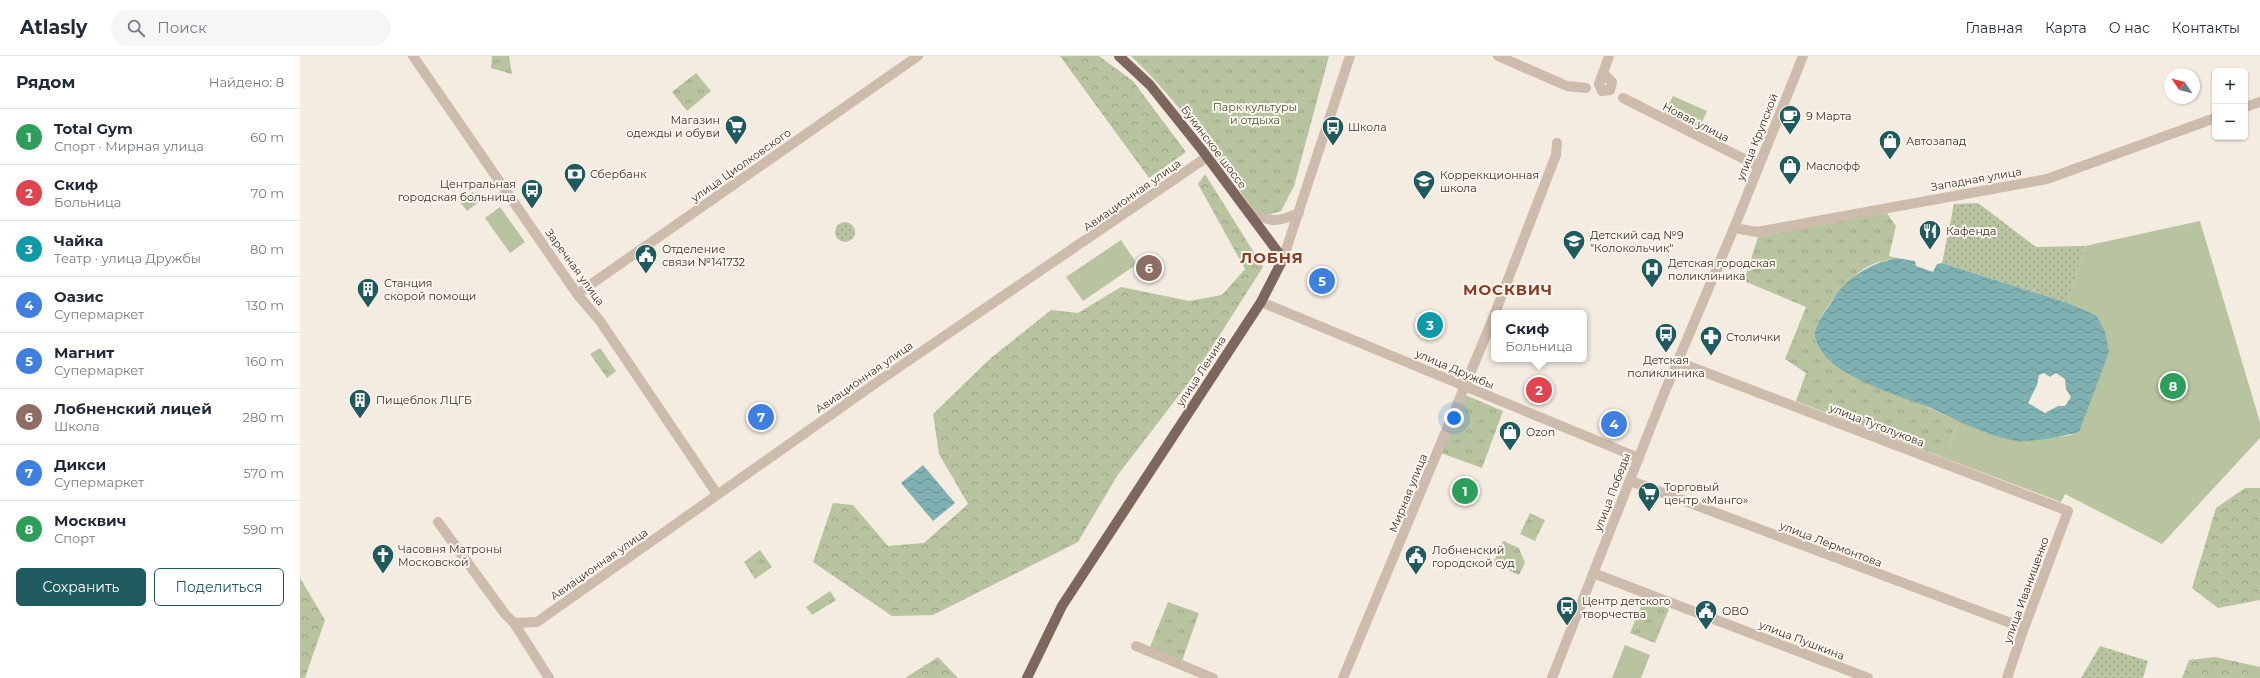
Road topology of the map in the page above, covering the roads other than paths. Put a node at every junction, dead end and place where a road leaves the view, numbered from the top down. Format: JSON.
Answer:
{"nodes":[{"id":1,"x":413,"y":56,"type":"edge"},
{"id":2,"x":918,"y":56,"type":"edge"},
{"id":3,"x":1119,"y":56,"type":"edge"},
{"id":4,"x":1350,"y":56,"type":"edge"},
{"id":5,"x":1498,"y":56,"type":"edge"},
{"id":6,"x":1610,"y":56,"type":"edge"},
{"id":7,"x":1803,"y":56,"type":"edge"},
{"id":8,"x":1606,"y":85,"type":"junction"},
{"id":9,"x":2260,"y":102,"type":"edge"},
{"id":10,"x":2248,"y":106,"type":"edge"},
{"id":11,"x":2212,"y":119,"type":"edge"},
{"id":12,"x":1557,"y":143,"type":"dead end"},
{"id":13,"x":1207,"y":157,"type":"junction"},
{"id":14,"x":1758,"y":166,"type":"junction"},
{"id":15,"x":1248,"y":212,"type":"junction"},
{"id":16,"x":1299,"y":213,"type":"junction"},
{"id":17,"x":1734,"y":228,"type":"junction"},
{"id":18,"x":1283,"y":259,"type":"junction"},
{"id":19,"x":578,"y":294,"type":"junction"},
{"id":20,"x":1261,"y":302,"type":"junction"},
{"id":21,"x":1496,"y":310,"type":"edge"},
{"id":22,"x":1491,"y":323,"type":"edge"},
{"id":23,"x":1678,"y":362,"type":"junction"},
{"id":24,"x":1465,"y":385,"type":"junction"},
{"id":25,"x":1638,"y":458,"type":"junction"},
{"id":26,"x":1631,"y":482,"type":"junction"},
{"id":27,"x":717,"y":494,"type":"junction"},
{"id":28,"x":2068,"y":511,"type":"joint"},
{"id":29,"x":438,"y":522,"type":"dead end"},
{"id":30,"x":1593,"y":573,"type":"junction"},
{"id":31,"x":514,"y":623,"type":"junction"},
{"id":32,"x":2024,"y":628,"type":"junction"},
{"id":33,"x":1136,"y":646,"type":"dead end"},
{"id":34,"x":549,"y":678,"type":"edge"},
{"id":35,"x":1027,"y":678,"type":"edge"},
{"id":36,"x":1212,"y":678,"type":"edge"},
{"id":37,"x":1344,"y":678,"type":"edge"},
{"id":38,"x":1552,"y":678,"type":"edge"},
{"id":39,"x":1868,"y":678,"type":"edge"},
{"id":40,"x":2007,"y":678,"type":"edge"}],
"edges":[{"from":1,"to":19,"type":"street","name":"Заречная улица"},
{"from":2,"to":19,"type":"street","name":"улица Циолковского"},
{"from":3,"to":13,"type":"main road","name":"Букинское шоссе"},
{"from":4,"to":16,"type":"street","name":"улица Ленина"},
{"from":5,"to":8,"type":"street"},
{"from":6,"to":8,"type":"street"},
{"from":7,"to":14,"type":"street","name":"улица Крупской"},
{"from":8,"to":14,"type":"street","name":"Новая улица"},
{"from":9,"to":10,"type":"street"},
{"from":11,"to":17,"type":"street","name":"Западная улица"},
{"from":12,"to":21,"type":"street"},
{"from":13,"to":15,"type":"main road","name":"Букинское шоссе"},
{"from":13,"to":27,"type":"street","name":"Авиационная улица"},
{"from":14,"to":17,"type":"street","name":"улица Крупской"},
{"from":15,"to":16,"type":"street"},
{"from":15,"to":18,"type":"main road","name":"Букинское шоссе"},
{"from":16,"to":18,"type":"street","name":"улица Ленина"},
{"from":17,"to":23,"type":"street","name":"улица Победы"},
{"from":18,"to":20,"type":"main road","name":"улица Ленина"},
{"from":19,"to":27,"type":"street","name":"Заречная улица"},
{"from":20,"to":24,"type":"street","name":"улица Дружбы"},
{"from":20,"to":35,"type":"main road","name":"улица Ленина"},
{"from":22,"to":24,"type":"street","name":"Мирная улица"},
{"from":23,"to":25,"type":"street","name":"улица Победы"},
{"from":23,"to":28,"type":"street","name":"улица Туголукова"},
{"from":24,"to":25,"type":"street","name":"улица Дружбы"},
{"from":24,"to":37,"type":"street","name":"Мирная улица"},
{"from":25,"to":26,"type":"street","name":"улица Победы"},
{"from":26,"to":30,"type":"street","name":"улица Победы"},
{"from":26,"to":32,"type":"street","name":"улица Лермонтова"},
{"from":27,"to":31,"type":"street","name":"Авиационная улица"},
{"from":28,"to":32,"type":"street","name":"улица Иванищенко"},
{"from":29,"to":31,"type":"street"},
{"from":30,"to":38,"type":"street","name":"улица Победы"},
{"from":30,"to":39,"type":"street","name":"улица Пушкина"},
{"from":31,"to":34,"type":"street"},
{"from":32,"to":40,"type":"street","name":"улица Иванищенко"},
{"from":33,"to":36,"type":"street"}]}
